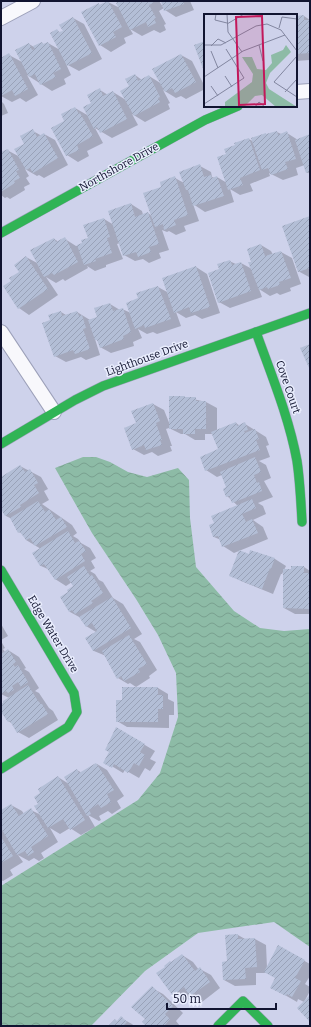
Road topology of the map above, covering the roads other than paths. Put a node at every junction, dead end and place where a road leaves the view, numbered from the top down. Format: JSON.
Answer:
{"nodes":[{"id":1,"x":32,"y":1,"type":"edge"},
{"id":2,"x":1,"y":18,"type":"edge"},
{"id":3,"x":310,"y":91,"type":"edge"},
{"id":4,"x":297,"y":92,"type":"edge"},
{"id":5,"x":236,"y":107,"type":"edge"},
{"id":6,"x":1,"y":232,"type":"edge"},
{"id":7,"x":310,"y":313,"type":"edge"},
{"id":8,"x":1,"y":332,"type":"edge"},
{"id":9,"x":256,"y":332,"type":"junction"},
{"id":10,"x":54,"y":412,"type":"junction"},
{"id":11,"x":1,"y":444,"type":"edge"},
{"id":12,"x":302,"y":522,"type":"dead end"},
{"id":13,"x":1,"y":570,"type":"edge"},
{"id":14,"x":1,"y":769,"type":"edge"},
{"id":15,"x":218,"y":1026,"type":"edge"},
{"id":16,"x":268,"y":1026,"type":"edge"}],
"edges":[{"from":1,"to":2,"type":"street"},
{"from":3,"to":4,"type":"street"},
{"from":5,"to":6,"type":"street","name":"Northshore Drive"},
{"from":7,"to":9,"type":"street","name":"Lighthouse Drive"},
{"from":8,"to":10,"type":"street"},
{"from":9,"to":10,"type":"street","name":"Lighthouse Drive"},
{"from":9,"to":12,"type":"street","name":"Cove Court"},
{"from":10,"to":11,"type":"street","name":"Lighthouse Drive"},
{"from":13,"to":14,"type":"street","name":"Edge Water Drive"},
{"from":15,"to":16,"type":"street"}]}
